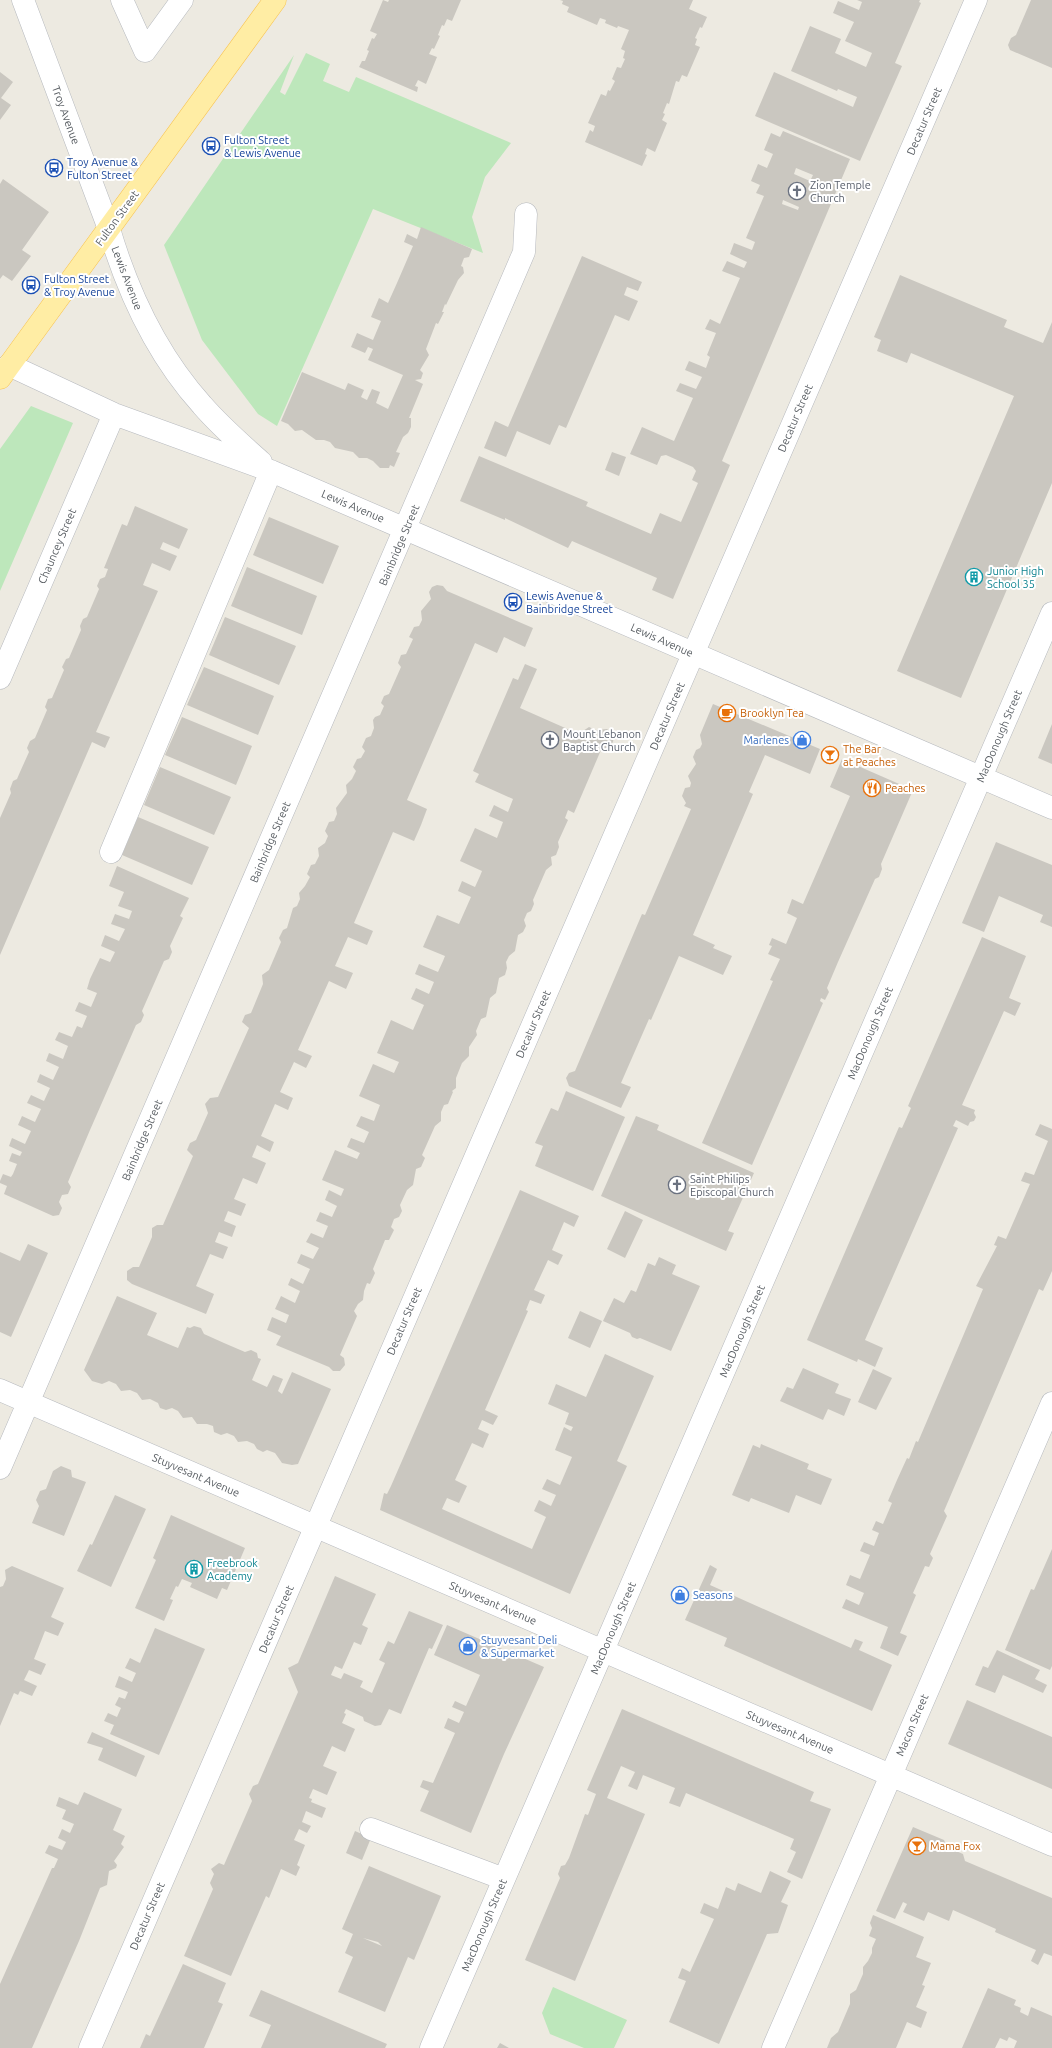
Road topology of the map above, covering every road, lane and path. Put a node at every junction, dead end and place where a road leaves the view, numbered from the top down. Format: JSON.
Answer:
{"nodes":[{"id":1,"x":23,"y":0,"type":"edge"},
{"id":2,"x":122,"y":0,"type":"edge"},
{"id":3,"x":182,"y":0,"type":"edge"},
{"id":4,"x":276,"y":0,"type":"edge"},
{"id":5,"x":976,"y":0,"type":"edge"},
{"id":6,"x":526,"y":214,"type":"dead end"},
{"id":7,"x":109,"y":229,"type":"junction"},
{"id":8,"x":5,"y":371,"type":"edge"},
{"id":9,"x":114,"y":414,"type":"junction"},
{"id":10,"x":271,"y":471,"type":"junction"},
{"id":11,"x":406,"y":529,"type":"junction"},
{"id":12,"x":1052,"y":613,"type":"edge"},
{"id":13,"x":693,"y":653,"type":"junction"},
{"id":14,"x":0,"y":678,"type":"edge"},
{"id":15,"x":981,"y":778,"type":"junction"},
{"id":16,"x":1052,"y":808,"type":"edge"},
{"id":17,"x":111,"y":852,"type":"dead end"},
{"id":18,"x":0,"y":1390,"type":"edge"},
{"id":19,"x":28,"y":1402,"type":"junction"},
{"id":20,"x":1052,"y":1403,"type":"edge"},
{"id":21,"x":0,"y":1468,"type":"edge"},
{"id":22,"x":315,"y":1527,"type":"junction"},
{"id":23,"x":603,"y":1651,"type":"junction"},
{"id":24,"x":891,"y":1775,"type":"junction"},
{"id":25,"x":371,"y":1829,"type":"dead end"},
{"id":26,"x":1052,"y":1845,"type":"edge"},
{"id":27,"x":504,"y":1879,"type":"junction"},
{"id":28,"x":90,"y":2048,"type":"edge"},
{"id":29,"x":431,"y":2048,"type":"edge"},
{"id":30,"x":773,"y":2048,"type":"edge"}],
"edges":[{"from":1,"to":7,"type":"street","name":"Troy Avenue"},
{"from":2,"to":3,"type":"street"},
{"from":4,"to":7,"type":"main road","name":"Fulton Street"},
{"from":5,"to":13,"type":"street","name":"Decatur Street"},
{"from":6,"to":11,"type":"street","name":"Bainbridge Street"},
{"from":7,"to":8,"type":"main road","name":"Fulton Street"},
{"from":7,"to":10,"type":"street","name":"Lewis Avenue"},
{"from":8,"to":9,"type":"street","name":"Lewis Avenue"},
{"from":9,"to":10,"type":"street","name":"Lewis Avenue"},
{"from":9,"to":14,"type":"street","name":"Chauncey Street"},
{"from":10,"to":11,"type":"street","name":"Lewis Avenue"},
{"from":10,"to":17,"type":"street"},
{"from":11,"to":13,"type":"street","name":"Lewis Avenue"},
{"from":11,"to":19,"type":"street","name":"Bainbridge Street"},
{"from":12,"to":15,"type":"street","name":"MacDonough Street"},
{"from":13,"to":15,"type":"street","name":"Lewis Avenue"},
{"from":13,"to":22,"type":"street","name":"Decatur Street"},
{"from":15,"to":16,"type":"street","name":"Lewis Avenue"},
{"from":15,"to":23,"type":"street","name":"MacDonough Street"},
{"from":18,"to":19,"type":"street","name":"Stuyvesant Avenue"},
{"from":19,"to":21,"type":"street","name":"Bainbridge Street"},
{"from":19,"to":22,"type":"street","name":"Stuyvesant Avenue"},
{"from":20,"to":24,"type":"street","name":"Macon Street"},
{"from":22,"to":23,"type":"street","name":"Stuyvesant Avenue"},
{"from":22,"to":28,"type":"street","name":"Decatur Street"},
{"from":23,"to":24,"type":"street","name":"Stuyvesant Avenue"},
{"from":23,"to":27,"type":"street","name":"MacDonough Street"},
{"from":24,"to":26,"type":"street","name":"Stuyvesant Avenue"},
{"from":24,"to":30,"type":"street","name":"Macon Street"},
{"from":25,"to":27,"type":"street"},
{"from":27,"to":29,"type":"street","name":"MacDonough Street"}]}
